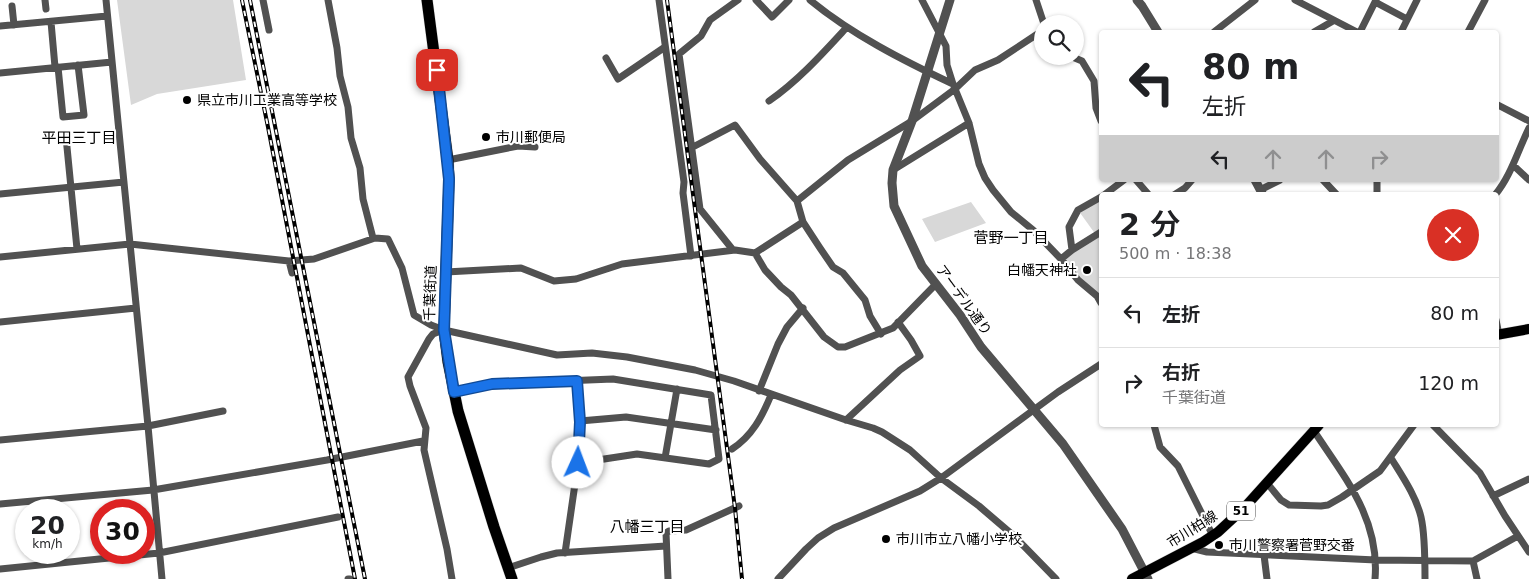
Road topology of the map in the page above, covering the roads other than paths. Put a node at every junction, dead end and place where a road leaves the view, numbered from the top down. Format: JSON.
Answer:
{"nodes":[{"id":1,"x":45,"y":0,"type":"edge"},
{"id":2,"x":106,"y":0,"type":"edge"},
{"id":3,"x":263,"y":0,"type":"edge"},
{"id":4,"x":328,"y":0,"type":"edge"},
{"id":5,"x":427,"y":0,"type":"edge"},
{"id":6,"x":659,"y":0,"type":"edge"},
{"id":7,"x":738,"y":0,"type":"edge"},
{"id":8,"x":756,"y":0,"type":"edge"},
{"id":9,"x":788,"y":0,"type":"edge"},
{"id":10,"x":810,"y":0,"type":"edge"},
{"id":11,"x":922,"y":0,"type":"edge"},
{"id":12,"x":950,"y":0,"type":"edge"},
{"id":13,"x":1036,"y":0,"type":"edge"},
{"id":14,"x":1137,"y":0,"type":"edge"},
{"id":15,"x":1255,"y":0,"type":"edge"},
{"id":16,"x":1294,"y":0,"type":"edge"},
{"id":17,"x":1417,"y":0,"type":"edge"},
{"id":18,"x":1485,"y":0,"type":"edge"},
{"id":19,"x":1376,"y":1,"type":"edge"},
{"id":20,"x":12,"y":6,"type":"dead end"},
{"id":21,"x":46,"y":9,"type":"dead end"},
{"id":22,"x":1041,"y":15,"type":"edge"},
{"id":23,"x":107,"y":16,"type":"junction"},
{"id":24,"x":1407,"y":19,"type":"junction"},
{"id":25,"x":1333,"y":21,"type":"junction"},
{"id":26,"x":50,"y":22,"type":"junction"},
{"id":27,"x":14,"y":25,"type":"junction"},
{"id":28,"x":0,"y":26,"type":"edge"},
{"id":29,"x":847,"y":27,"type":"junction"},
{"id":30,"x":269,"y":30,"type":"dead end"},
{"id":31,"x":1157,"y":30,"type":"edge"},
{"id":32,"x":1217,"y":30,"type":"edge"},
{"id":33,"x":1317,"y":30,"type":"edge"},
{"id":34,"x":1353,"y":30,"type":"edge"},
{"id":35,"x":1359,"y":30,"type":"edge"},
{"id":36,"x":1401,"y":30,"type":"edge"},
{"id":37,"x":1469,"y":30,"type":"edge"},
{"id":38,"x":939,"y":33,"type":"junction"},
{"id":39,"x":1034,"y":36,"type":"edge"},
{"id":40,"x":665,"y":47,"type":"junction"},
{"id":41,"x":606,"y":58,"type":"dead end"},
{"id":42,"x":112,"y":62,"type":"junction"},
{"id":43,"x":1084,"y":64,"type":"edge"},
{"id":44,"x":78,"y":65,"type":"junction"},
{"id":45,"x":56,"y":67,"type":"junction"},
{"id":46,"x":0,"y":72,"type":"edge"},
{"id":47,"x":926,"y":72,"type":"junction"},
{"id":48,"x":954,"y":87,"type":"junction"},
{"id":49,"x":769,"y":101,"type":"dead end"},
{"id":50,"x":1499,"y":106,"type":"edge"},
{"id":51,"x":1099,"y":116,"type":"edge"},
{"id":52,"x":912,"y":121,"type":"junction"},
{"id":53,"x":1529,"y":121,"type":"edge"},
{"id":54,"x":969,"y":123,"type":"junction"},
{"id":55,"x":1529,"y":128,"type":"edge"},
{"id":56,"x":66,"y":137,"type":"dead end"},
{"id":57,"x":535,"y":147,"type":"dead end"},
{"id":58,"x":691,"y":148,"type":"junction"},
{"id":59,"x":448,"y":160,"type":"junction"},
{"id":60,"x":1513,"y":165,"type":"junction"},
{"id":61,"x":893,"y":170,"type":"junction"},
{"id":62,"x":1529,"y":180,"type":"edge"},
{"id":63,"x":124,"y":182,"type":"junction"},
{"id":64,"x":1121,"y":182,"type":"edge"},
{"id":65,"x":1138,"y":182,"type":"edge"},
{"id":66,"x":1190,"y":182,"type":"edge"},
{"id":67,"x":1277,"y":182,"type":"edge"},
{"id":68,"x":1325,"y":182,"type":"edge"},
{"id":69,"x":70,"y":187,"type":"junction"},
{"id":70,"x":1108,"y":192,"type":"edge"},
{"id":71,"x":1146,"y":192,"type":"edge"},
{"id":72,"x":1179,"y":192,"type":"edge"},
{"id":73,"x":1262,"y":192,"type":"edge"},
{"id":74,"x":1334,"y":192,"type":"edge"},
{"id":75,"x":1497,"y":192,"type":"edge"},
{"id":76,"x":0,"y":194,"type":"edge"},
{"id":77,"x":1099,"y":198,"type":"edge"},
{"id":78,"x":797,"y":200,"type":"junction"},
{"id":79,"x":803,"y":222,"type":"junction"},
{"id":80,"x":1099,"y":233,"type":"edge"},
{"id":81,"x":373,"y":238,"type":"junction"},
{"id":82,"x":130,"y":244,"type":"junction"},
{"id":83,"x":77,"y":249,"type":"junction"},
{"id":84,"x":733,"y":250,"type":"junction"},
{"id":85,"x":1072,"y":250,"type":"junction"},
{"id":86,"x":755,"y":253,"type":"junction"},
{"id":87,"x":691,"y":256,"type":"junction"},
{"id":88,"x":0,"y":257,"type":"edge"},
{"id":89,"x":1061,"y":260,"type":"junction"},
{"id":90,"x":289,"y":261,"type":"junction"},
{"id":91,"x":446,"y":272,"type":"junction"},
{"id":92,"x":292,"y":273,"type":"dead end"},
{"id":93,"x":935,"y":285,"type":"junction"},
{"id":94,"x":1099,"y":296,"type":"edge"},
{"id":95,"x":136,"y":308,"type":"junction"},
{"id":96,"x":803,"y":308,"type":"junction"},
{"id":97,"x":0,"y":322,"type":"edge"},
{"id":98,"x":898,"y":322,"type":"junction"},
{"id":99,"x":1529,"y":329,"type":"edge"},
{"id":100,"x":444,"y":330,"type":"junction"},
{"id":101,"x":881,"y":334,"type":"junction"},
{"id":102,"x":1499,"y":335,"type":"edge"},
{"id":103,"x":1099,"y":365,"type":"edge"},
{"id":104,"x":577,"y":381,"type":"junction"},
{"id":105,"x":677,"y":389,"type":"junction"},
{"id":106,"x":759,"y":390,"type":"junction"},
{"id":107,"x":454,"y":392,"type":"junction"},
{"id":108,"x":771,"y":395,"type":"junction"},
{"id":109,"x":1034,"y":410,"type":"junction"},
{"id":110,"x":223,"y":412,"type":"dead end"},
{"id":111,"x":846,"y":420,"type":"junction"},
{"id":112,"x":580,"y":422,"type":"junction"},
{"id":113,"x":671,"y":424,"type":"junction"},
{"id":114,"x":148,"y":426,"type":"junction"},
{"id":115,"x":1155,"y":427,"type":"edge"},
{"id":116,"x":1413,"y":427,"type":"edge"},
{"id":117,"x":1435,"y":427,"type":"edge"},
{"id":118,"x":1316,"y":428,"type":"edge"},
{"id":119,"x":716,"y":430,"type":"junction"},
{"id":120,"x":0,"y":440,"type":"edge"},
{"id":121,"x":424,"y":440,"type":"junction"},
{"id":122,"x":732,"y":449,"type":"dead end"},
{"id":123,"x":666,"y":458,"type":"junction"},
{"id":124,"x":1390,"y":458,"type":"junction"},
{"id":125,"x":578,"y":463,"type":"junction"},
{"id":126,"x":941,"y":478,"type":"junction"},
{"id":127,"x":1529,"y":479,"type":"edge"},
{"id":128,"x":1267,"y":483,"type":"junction"},
{"id":129,"x":153,"y":490,"type":"junction"},
{"id":130,"x":1353,"y":490,"type":"junction"},
{"id":131,"x":1493,"y":496,"type":"junction"},
{"id":132,"x":0,"y":504,"type":"edge"},
{"id":133,"x":739,"y":506,"type":"dead end"},
{"id":134,"x":338,"y":517,"type":"dead end"},
{"id":135,"x":1518,"y":536,"type":"junction"},
{"id":136,"x":1210,"y":537,"type":"junction"},
{"id":137,"x":666,"y":546,"type":"junction"},
{"id":138,"x":1191,"y":548,"type":"junction"},
{"id":139,"x":1529,"y":551,"type":"edge"},
{"id":140,"x":159,"y":553,"type":"junction"},
{"id":141,"x":565,"y":553,"type":"junction"},
{"id":142,"x":1213,"y":553,"type":"junction"},
{"id":143,"x":1264,"y":555,"type":"junction"},
{"id":144,"x":1376,"y":560,"type":"junction"},
{"id":145,"x":1425,"y":561,"type":"junction"},
{"id":146,"x":1473,"y":561,"type":"junction"},
{"id":147,"x":0,"y":569,"type":"edge"},
{"id":148,"x":510,"y":574,"type":"edge"},
{"id":149,"x":1146,"y":575,"type":"edge"},
{"id":150,"x":162,"y":579,"type":"edge"},
{"id":151,"x":452,"y":579,"type":"edge"},
{"id":152,"x":668,"y":579,"type":"edge"},
{"id":153,"x":778,"y":579,"type":"edge"},
{"id":154,"x":1056,"y":579,"type":"edge"},
{"id":155,"x":1132,"y":579,"type":"edge"},
{"id":156,"x":1266,"y":579,"type":"edge"},
{"id":157,"x":1375,"y":579,"type":"edge"},
{"id":158,"x":1424,"y":579,"type":"edge"},
{"id":159,"x":1477,"y":579,"type":"edge"}],
"edges":[{"from":1,"to":21,"type":"street"},
{"from":2,"to":23,"type":"street"},
{"from":3,"to":30,"type":"street"},
{"from":4,"to":81,"type":"street"},
{"from":5,"to":59,"type":"highway","name":"千葉街道"},
{"from":6,"to":40,"type":"street"},
{"from":7,"to":58,"type":"street"},
{"from":8,"to":9,"type":"street"},
{"from":10,"to":29,"type":"street"},
{"from":11,"to":38,"type":"street"},
{"from":12,"to":38,"type":"street","name":"アーデル通り"},
{"from":13,"to":22,"type":"street"},
{"from":14,"to":31,"type":"street"},
{"from":15,"to":32,"type":"street"},
{"from":16,"to":25,"type":"street"},
{"from":17,"to":24,"type":"street"},
{"from":18,"to":37,"type":"street"},
{"from":19,"to":24,"type":"street"},
{"from":19,"to":35,"type":"street"},
{"from":20,"to":27,"type":"street"},
{"from":23,"to":26,"type":"street"},
{"from":23,"to":42,"type":"street"},
{"from":24,"to":36,"type":"street"},
{"from":25,"to":33,"type":"street"},
{"from":25,"to":34,"type":"street"},
{"from":26,"to":27,"type":"street"},
{"from":26,"to":45,"type":"street"},
{"from":27,"to":28,"type":"street"},
{"from":29,"to":47,"type":"street"},
{"from":29,"to":49,"type":"street"},
{"from":38,"to":47,"type":"street","name":"アーデル通り"},
{"from":38,"to":48,"type":"street"},
{"from":39,"to":48,"type":"street"},
{"from":40,"to":41,"type":"street"},
{"from":40,"to":87,"type":"street"},
{"from":42,"to":44,"type":"street"},
{"from":42,"to":63,"type":"street"},
{"from":43,"to":51,"type":"street"},
{"from":44,"to":45,"type":"street"},
{"from":44,"to":45,"type":"street"},
{"from":45,"to":46,"type":"street"},
{"from":47,"to":48,"type":"street"},
{"from":47,"to":52,"type":"street","name":"アーデル通り"},
{"from":48,"to":52,"type":"street"},
{"from":48,"to":54,"type":"street"},
{"from":50,"to":53,"type":"street"},
{"from":52,"to":61,"type":"street","name":"アーデル通り"},
{"from":52,"to":78,"type":"street"},
{"from":54,"to":61,"type":"street"},
{"from":54,"to":89,"type":"street"},
{"from":55,"to":60,"type":"street"},
{"from":56,"to":69,"type":"street"},
{"from":57,"to":59,"type":"street"},
{"from":58,"to":78,"type":"street"},
{"from":58,"to":84,"type":"street"},
{"from":59,"to":91,"type":"highway","name":"千葉街道"},
{"from":60,"to":62,"type":"street"},
{"from":60,"to":75,"type":"street"},
{"from":61,"to":93,"type":"street","name":"アーデル通り"},
{"from":63,"to":69,"type":"street"},
{"from":63,"to":82,"type":"street"},
{"from":64,"to":70,"type":"street"},
{"from":65,"to":71,"type":"street"},
{"from":66,"to":72,"type":"street"},
{"from":67,"to":73,"type":"street"},
{"from":68,"to":74,"type":"street"},
{"from":69,"to":76,"type":"street"},
{"from":69,"to":83,"type":"street"},
{"from":77,"to":85,"type":"street"},
{"from":78,"to":79,"type":"street"},
{"from":79,"to":86,"type":"street"},
{"from":79,"to":101,"type":"street"},
{"from":80,"to":85,"type":"street"},
{"from":81,"to":90,"type":"street"},
{"from":81,"to":100,"type":"street"},
{"from":82,"to":83,"type":"street"},
{"from":82,"to":90,"type":"street"},
{"from":82,"to":95,"type":"street"},
{"from":83,"to":88,"type":"street"},
{"from":84,"to":86,"type":"street"},
{"from":84,"to":87,"type":"street"},
{"from":85,"to":89,"type":"street"},
{"from":86,"to":96,"type":"street"},
{"from":87,"to":91,"type":"street"},
{"from":89,"to":94,"type":"street"},
{"from":90,"to":92,"type":"street"},
{"from":91,"to":100,"type":"highway","name":"千葉街道"},
{"from":93,"to":98,"type":"street"},
{"from":93,"to":109,"type":"street","name":"アーデル通り"},
{"from":95,"to":97,"type":"street"},
{"from":95,"to":114,"type":"street"},
{"from":96,"to":101,"type":"street"},
{"from":96,"to":106,"type":"street"},
{"from":98,"to":101,"type":"street"},
{"from":98,"to":111,"type":"street"},
{"from":99,"to":102,"type":"main road"},
{"from":100,"to":106,"type":"street"},
{"from":100,"to":107,"type":"highway","name":"千葉街道"},
{"from":100,"to":121,"type":"street"},
{"from":103,"to":109,"type":"street"},
{"from":104,"to":105,"type":"street"},
{"from":104,"to":107,"type":"street"},
{"from":104,"to":112,"type":"street"},
{"from":105,"to":113,"type":"street"},
{"from":105,"to":119,"type":"street"},
{"from":106,"to":108,"type":"street"},
{"from":107,"to":148,"type":"highway","name":"千葉街道"},
{"from":108,"to":111,"type":"street"},
{"from":108,"to":122,"type":"street"},
{"from":109,"to":126,"type":"street"},
{"from":109,"to":149,"type":"street","name":"アーデル通り"},
{"from":110,"to":114,"type":"street"},
{"from":111,"to":126,"type":"street"},
{"from":112,"to":113,"type":"street"},
{"from":112,"to":125,"type":"street"},
{"from":113,"to":119,"type":"street"},
{"from":113,"to":123,"type":"street"},
{"from":114,"to":120,"type":"street"},
{"from":114,"to":129,"type":"street"},
{"from":115,"to":136,"type":"street"},
{"from":116,"to":124,"type":"street"},
{"from":117,"to":131,"type":"street"},
{"from":118,"to":128,"type":"main road","name":"市川柏線","number":"51"},
{"from":118,"to":130,"type":"street"},
{"from":119,"to":123,"type":"street"},
{"from":121,"to":129,"type":"street"},
{"from":121,"to":151,"type":"street"},
{"from":123,"to":125,"type":"street"},
{"from":124,"to":130,"type":"street"},
{"from":124,"to":145,"type":"street"},
{"from":125,"to":141,"type":"street"},
{"from":126,"to":153,"type":"street"},
{"from":126,"to":154,"type":"street"},
{"from":127,"to":131,"type":"street"},
{"from":128,"to":130,"type":"street"},
{"from":128,"to":136,"type":"main road","name":"市川柏線","number":"51"},
{"from":129,"to":132,"type":"street"},
{"from":129,"to":140,"type":"street"},
{"from":130,"to":144,"type":"street"},
{"from":131,"to":135,"type":"street"},
{"from":133,"to":137,"type":"street"},
{"from":134,"to":140,"type":"street"},
{"from":135,"to":139,"type":"street"},
{"from":135,"to":146,"type":"street"},
{"from":136,"to":138,"type":"main road","name":"市川柏線","number":"51"},
{"from":136,"to":142,"type":"street"},
{"from":137,"to":141,"type":"street"},
{"from":137,"to":152,"type":"street"},
{"from":138,"to":142,"type":"street"},
{"from":138,"to":149,"type":"main road","name":"市川柏線","number":"51"},
{"from":140,"to":147,"type":"street"},
{"from":140,"to":150,"type":"street"},
{"from":141,"to":148,"type":"street"},
{"from":142,"to":143,"type":"street"},
{"from":143,"to":144,"type":"street"},
{"from":143,"to":156,"type":"street"},
{"from":144,"to":145,"type":"street"},
{"from":144,"to":157,"type":"street"},
{"from":145,"to":146,"type":"street"},
{"from":145,"to":158,"type":"street"},
{"from":146,"to":159,"type":"street"},
{"from":149,"to":155,"type":"main road","name":"市川柏線","number":"51"}]}
